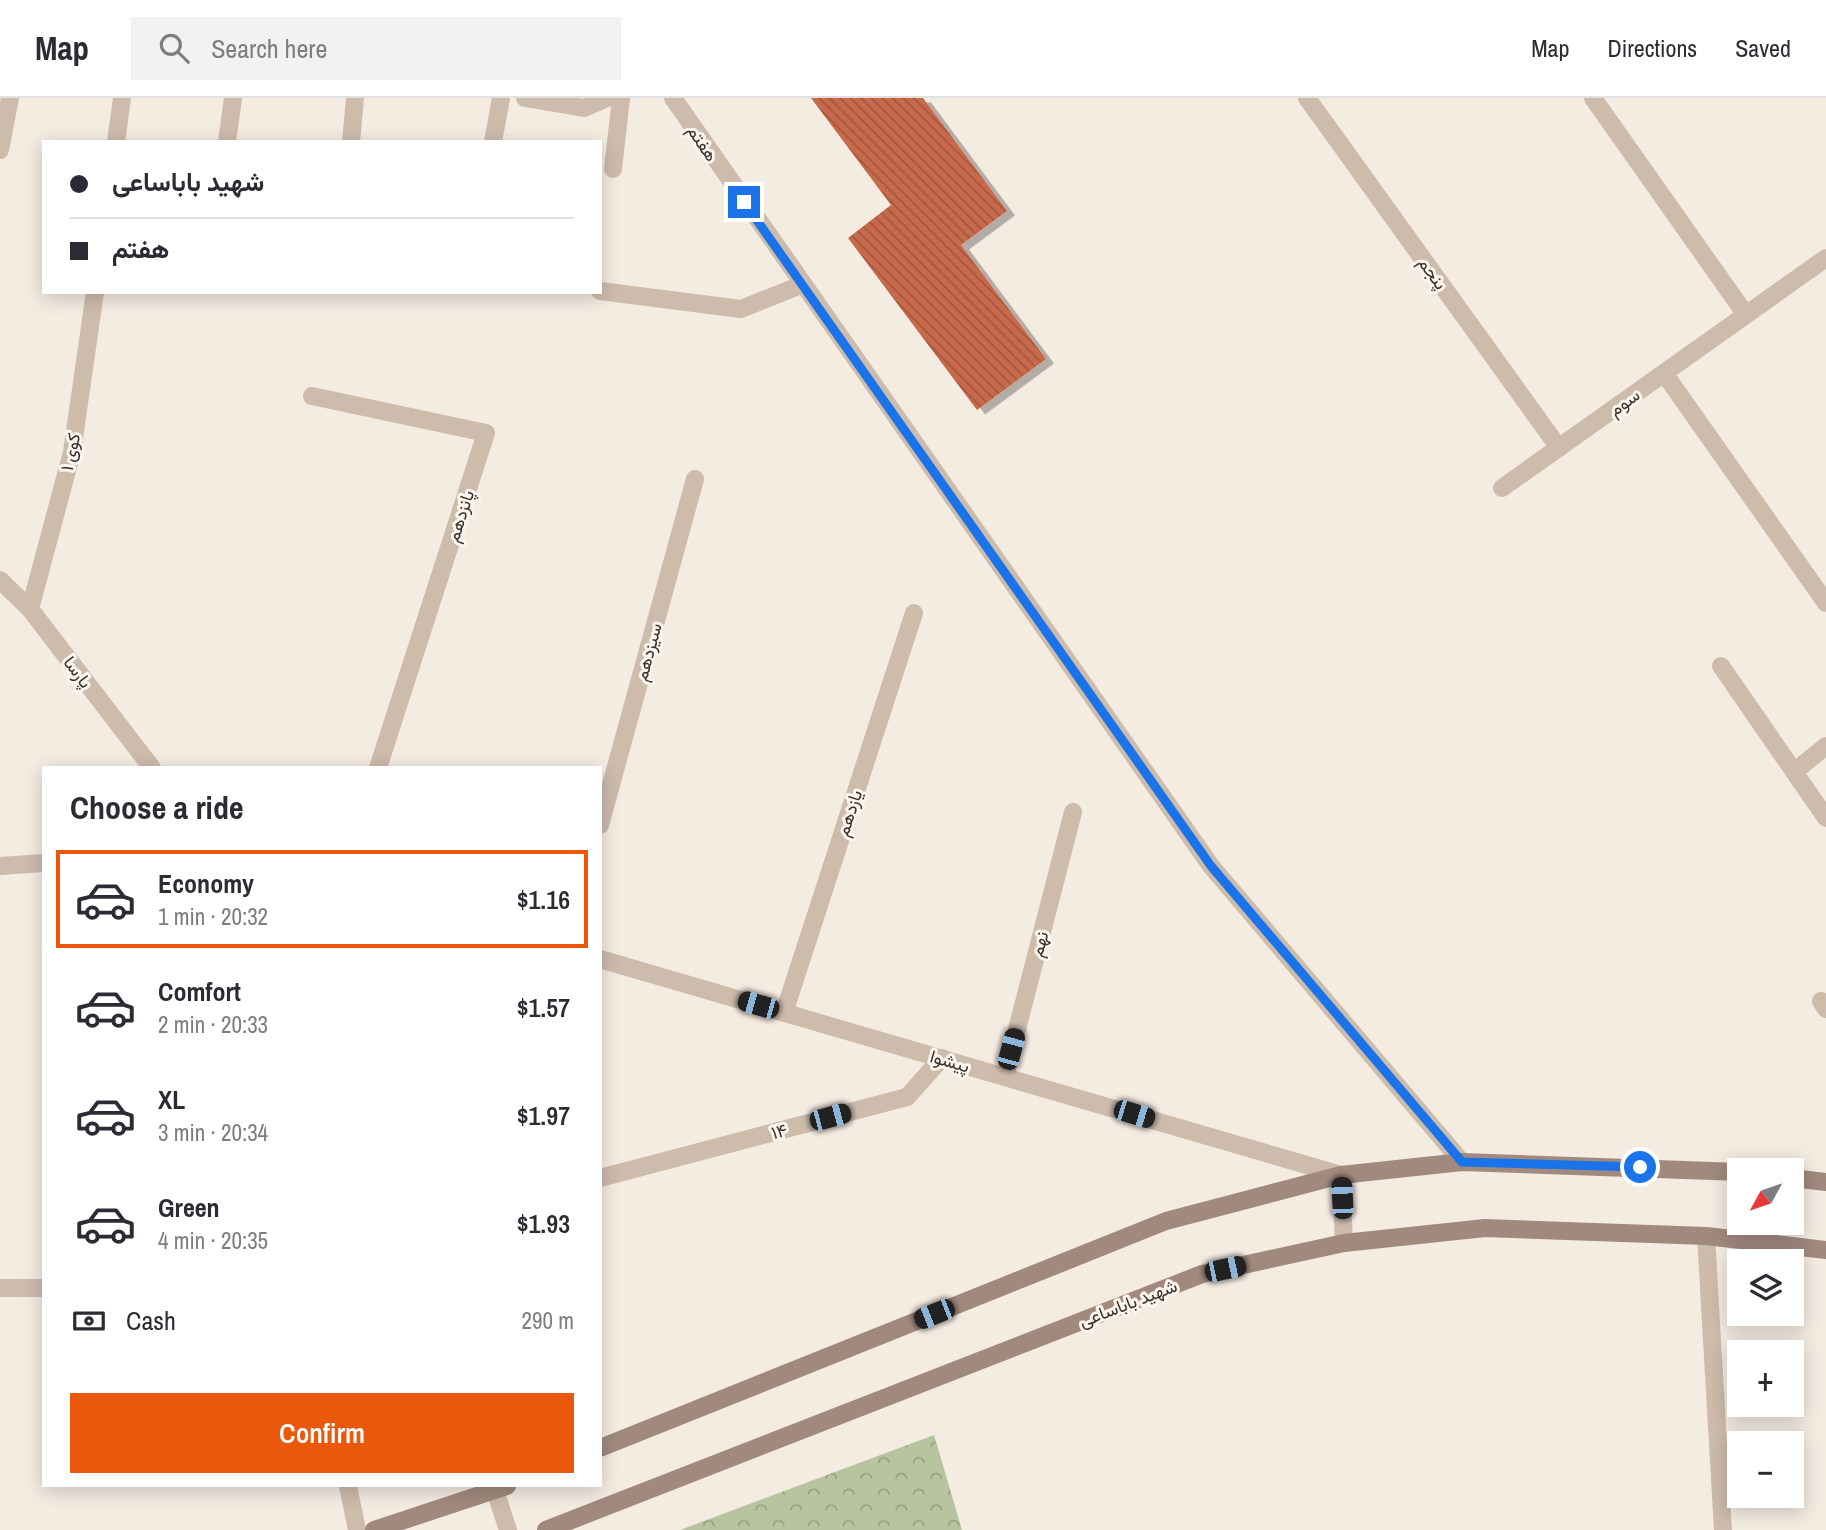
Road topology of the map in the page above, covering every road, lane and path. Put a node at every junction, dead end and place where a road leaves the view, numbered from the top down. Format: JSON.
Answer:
{"nodes":[{"id":1,"x":10,"y":98,"type":"edge"},
{"id":2,"x":122,"y":98,"type":"edge"},
{"id":3,"x":233,"y":98,"type":"edge"},
{"id":4,"x":355,"y":98,"type":"edge"},
{"id":5,"x":501,"y":98,"type":"edge"},
{"id":6,"x":525,"y":98,"type":"edge"},
{"id":7,"x":607,"y":98,"type":"edge"},
{"id":8,"x":621,"y":98,"type":"edge"},
{"id":9,"x":673,"y":98,"type":"edge"},
{"id":10,"x":1307,"y":98,"type":"edge"},
{"id":11,"x":1593,"y":98,"type":"edge"},
{"id":12,"x":116,"y":140,"type":"edge"},
{"id":13,"x":227,"y":140,"type":"edge"},
{"id":14,"x":351,"y":140,"type":"edge"},
{"id":15,"x":493,"y":140,"type":"edge"},
{"id":16,"x":0,"y":150,"type":"edge"},
{"id":17,"x":613,"y":169,"type":"dead end"},
{"id":18,"x":1826,"y":258,"type":"edge"},
{"id":19,"x":801,"y":285,"type":"junction"},
{"id":20,"x":602,"y":291,"type":"edge"},
{"id":21,"x":95,"y":294,"type":"edge"},
{"id":22,"x":1746,"y":315,"type":"junction"},
{"id":23,"x":1664,"y":373,"type":"junction"},
{"id":24,"x":312,"y":396,"type":"dead end"},
{"id":25,"x":1559,"y":448,"type":"junction"},
{"id":26,"x":695,"y":479,"type":"dead end"},
{"id":27,"x":1502,"y":488,"type":"dead end"},
{"id":28,"x":0,"y":580,"type":"edge"},
{"id":29,"x":1826,"y":603,"type":"edge"},
{"id":30,"x":30,"y":609,"type":"junction"},
{"id":31,"x":914,"y":613,"type":"dead end"},
{"id":32,"x":1721,"y":666,"type":"dead end"},
{"id":33,"x":1826,"y":747,"type":"edge"},
{"id":34,"x":150,"y":766,"type":"edge"},
{"id":35,"x":379,"y":766,"type":"edge"},
{"id":36,"x":1795,"y":771,"type":"junction"},
{"id":37,"x":1073,"y":812,"type":"dead end"},
{"id":38,"x":602,"y":818,"type":"edge"},
{"id":39,"x":1826,"y":818,"type":"edge"},
{"id":40,"x":42,"y":863,"type":"edge"},
{"id":41,"x":0,"y":866,"type":"edge"},
{"id":42,"x":602,"y":960,"type":"edge"},
{"id":43,"x":785,"y":1013,"type":"junction"},
{"id":44,"x":942,"y":1058,"type":"junction"},
{"id":45,"x":1004,"y":1076,"type":"junction"},
{"id":46,"x":1462,"y":1162,"type":"junction"},
{"id":47,"x":1727,"y":1172,"type":"edge"},
{"id":48,"x":1341,"y":1175,"type":"junction"},
{"id":49,"x":602,"y":1177,"type":"edge"},
{"id":50,"x":1804,"y":1179,"type":"edge"},
{"id":51,"x":1826,"y":1182,"type":"edge"},
{"id":52,"x":1706,"y":1236,"type":"junction"},
{"id":53,"x":1344,"y":1243,"type":"junction"},
{"id":54,"x":1826,"y":1250,"type":"edge"},
{"id":55,"x":0,"y":1288,"type":"edge"},
{"id":56,"x":42,"y":1289,"type":"edge"},
{"id":57,"x":602,"y":1447,"type":"edge"},
{"id":58,"x":348,"y":1487,"type":"edge"},
{"id":59,"x":501,"y":1488,"type":"edge"},
{"id":60,"x":357,"y":1530,"type":"edge"},
{"id":61,"x":374,"y":1530,"type":"edge"},
{"id":62,"x":508,"y":1530,"type":"edge"},
{"id":63,"x":546,"y":1530,"type":"edge"},
{"id":64,"x":1723,"y":1530,"type":"edge"}],
"edges":[{"from":1,"to":16,"type":"street"},
{"from":2,"to":12,"type":"street"},
{"from":3,"to":13,"type":"street"},
{"from":4,"to":14,"type":"street"},
{"from":5,"to":15,"type":"street"},
{"from":6,"to":7,"type":"street"},
{"from":8,"to":17,"type":"street"},
{"from":9,"to":19,"type":"street","name":"هفتم"},
{"from":10,"to":25,"type":"street","name":"پنجم"},
{"from":11,"to":22,"type":"street"},
{"from":18,"to":22,"type":"street","name":"سوم"},
{"from":19,"to":20,"type":"street"},
{"from":19,"to":46,"type":"street","name":"هفتم"},
{"from":21,"to":30,"type":"street","name":"کوی ۱"},
{"from":22,"to":23,"type":"street","name":"سوم"},
{"from":23,"to":25,"type":"street","name":"سوم"},
{"from":23,"to":29,"type":"street"},
{"from":24,"to":35,"type":"street","name":"پانزدهم"},
{"from":25,"to":27,"type":"street","name":"سوم"},
{"from":26,"to":38,"type":"street","name":"سیزدهم"},
{"from":28,"to":30,"type":"street","name":"پارسا"},
{"from":30,"to":34,"type":"street","name":"پارسا"},
{"from":31,"to":43,"type":"street","name":"یازدهم"},
{"from":32,"to":36,"type":"street"},
{"from":33,"to":36,"type":"street"},
{"from":36,"to":39,"type":"street"},
{"from":37,"to":45,"type":"street","name":"نهم"},
{"from":40,"to":41,"type":"street"},
{"from":42,"to":43,"type":"street","name":"پیشوا"},
{"from":43,"to":44,"type":"street","name":"پیشوا"},
{"from":44,"to":45,"type":"street","name":"پیشوا"},
{"from":44,"to":49,"type":"street","name":"۱۴"},
{"from":45,"to":48,"type":"street","name":"پیشوا"},
{"from":46,"to":47,"type":"main road"},
{"from":46,"to":48,"type":"main road"},
{"from":48,"to":53,"type":"street"},
{"from":48,"to":57,"type":"main road"},
{"from":50,"to":51,"type":"main road"},
{"from":52,"to":53,"type":"main road","name":"شهید باباساعی"},
{"from":52,"to":54,"type":"main road","name":"شهید باباساعی"},
{"from":52,"to":64,"type":"street"},
{"from":53,"to":63,"type":"main road","name":"شهید باباساعی"},
{"from":55,"to":56,"type":"street"},
{"from":58,"to":60,"type":"street"},
{"from":59,"to":61,"type":"main road"},
{"from":59,"to":62,"type":"street"}]}
